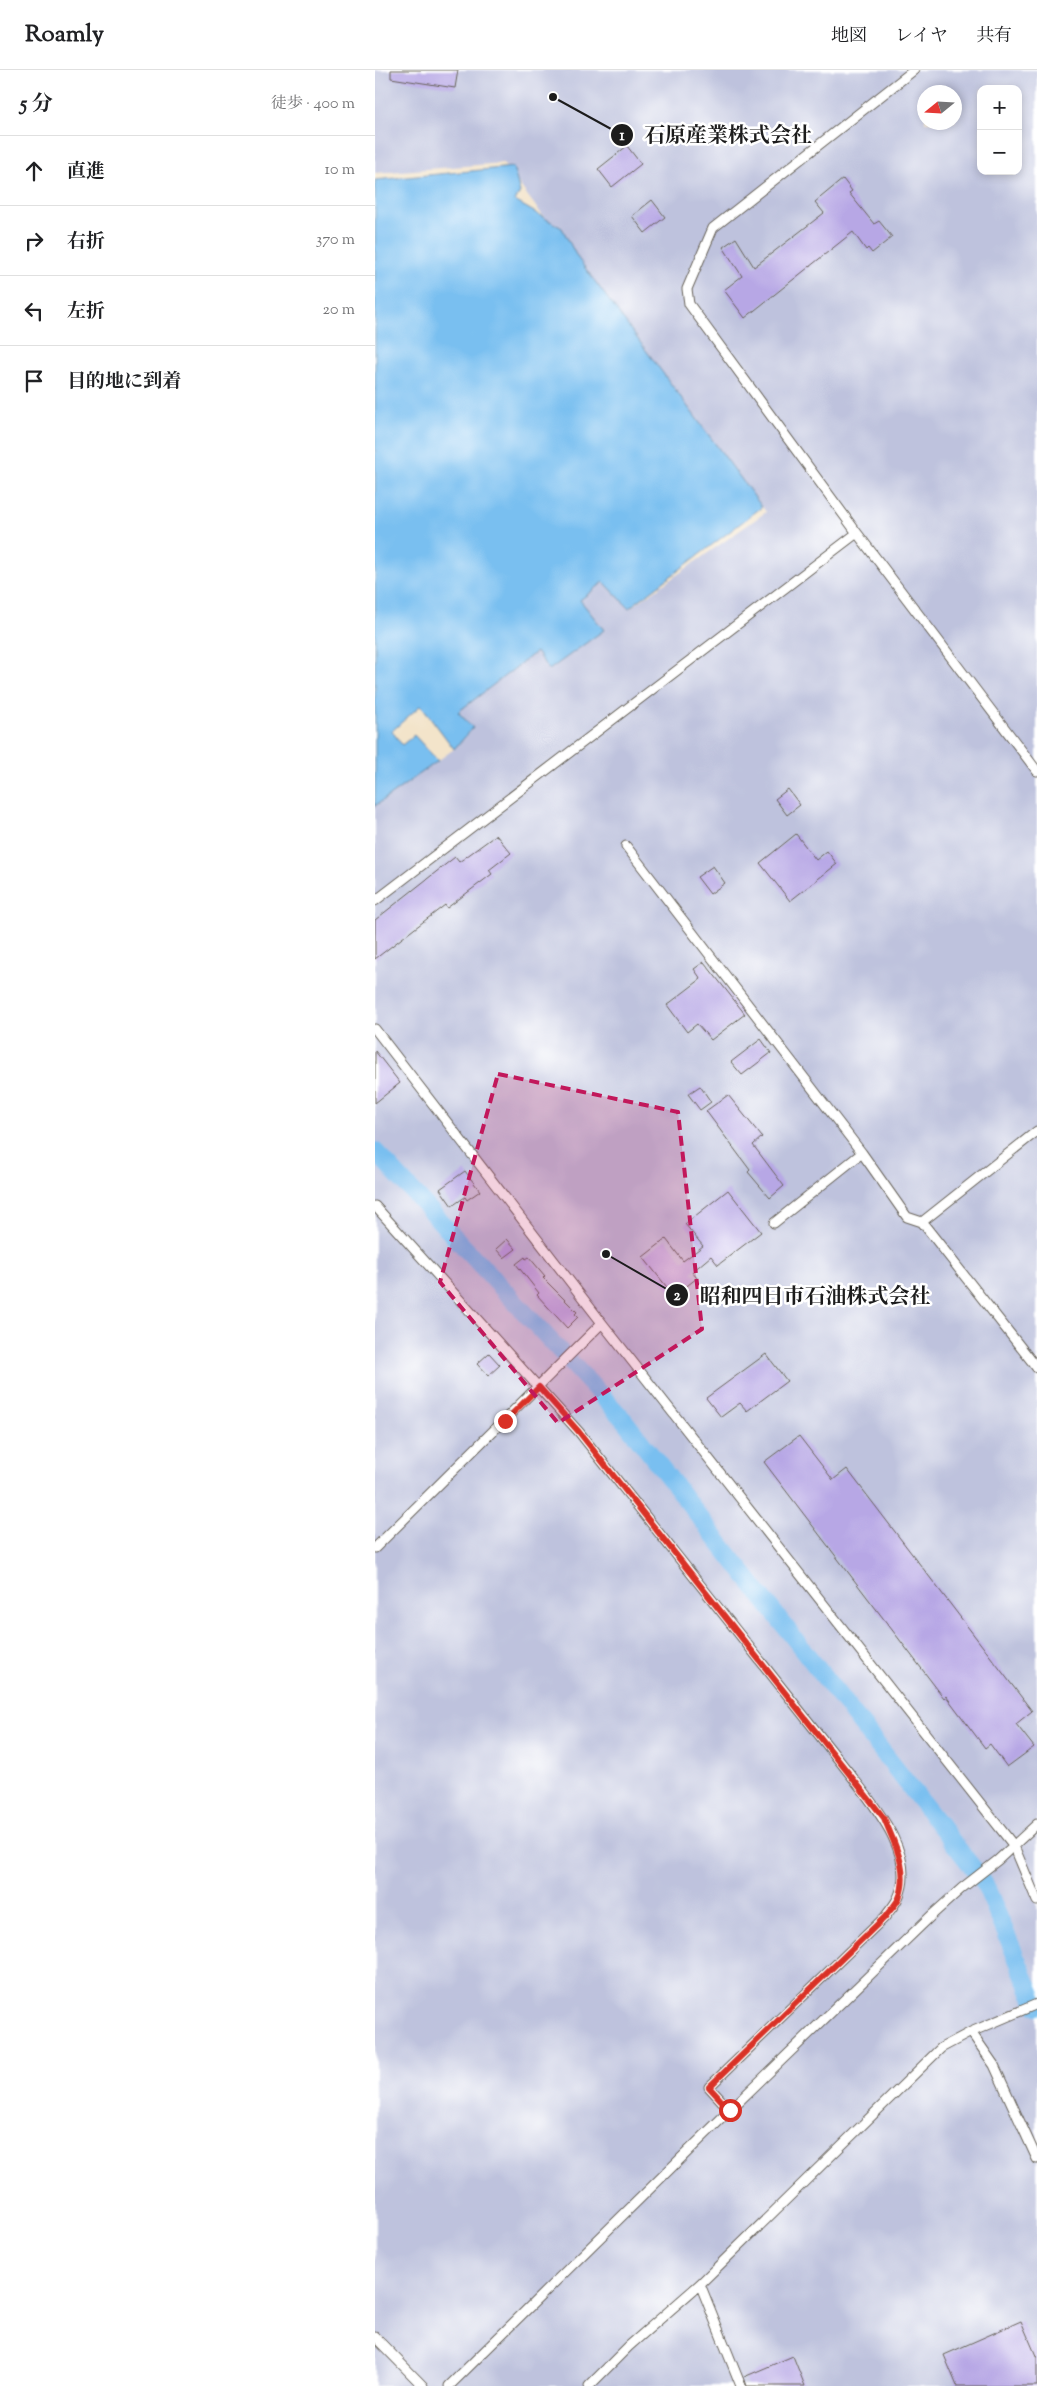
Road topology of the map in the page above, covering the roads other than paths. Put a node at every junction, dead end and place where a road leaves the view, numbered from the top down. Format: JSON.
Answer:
{"nodes":[{"id":1,"x":914,"y":70,"type":"edge"},
{"id":2,"x":857,"y":534,"type":"junction"},
{"id":3,"x":1037,"y":771,"type":"edge"},
{"id":4,"x":625,"y":846,"type":"dead end"},
{"id":5,"x":375,"y":901,"type":"edge"},
{"id":6,"x":375,"y":1029,"type":"edge"},
{"id":7,"x":1037,"y":1131,"type":"edge"},
{"id":8,"x":862,"y":1153,"type":"junction"},
{"id":9,"x":375,"y":1206,"type":"edge"},
{"id":10,"x":922,"y":1222,"type":"junction"},
{"id":11,"x":774,"y":1223,"type":"dead end"},
{"id":12,"x":600,"y":1325,"type":"junction"},
{"id":13,"x":1037,"y":1368,"type":"edge"},
{"id":14,"x":539,"y":1387,"type":"junction"},
{"id":15,"x":375,"y":1548,"type":"edge"},
{"id":16,"x":1037,"y":1824,"type":"edge"},
{"id":17,"x":1014,"y":1846,"type":"junction"},
{"id":18,"x":1037,"y":1901,"type":"edge"},
{"id":19,"x":1037,"y":2004,"type":"edge"},
{"id":20,"x":971,"y":2032,"type":"junction"},
{"id":21,"x":730,"y":2110,"type":"junction"},
{"id":22,"x":1037,"y":2159,"type":"edge"},
{"id":23,"x":700,"y":2284,"type":"junction"},
{"id":24,"x":375,"y":2337,"type":"edge"},
{"id":25,"x":423,"y":2386,"type":"edge"},
{"id":26,"x":449,"y":2386,"type":"edge"},
{"id":27,"x":589,"y":2386,"type":"edge"},
{"id":28,"x":741,"y":2386,"type":"edge"}],
"edges":[{"from":1,"to":2,"type":"lane"},
{"from":2,"to":3,"type":"lane"},
{"from":2,"to":5,"type":"lane"},
{"from":4,"to":8,"type":"lane"},
{"from":6,"to":12,"type":"lane"},
{"from":7,"to":10,"type":"lane"},
{"from":8,"to":10,"type":"lane"},
{"from":8,"to":11,"type":"lane"},
{"from":9,"to":14,"type":"lane"},
{"from":10,"to":13,"type":"lane"},
{"from":12,"to":14,"type":"lane"},
{"from":12,"to":17,"type":"lane"},
{"from":14,"to":15,"type":"lane"},
{"from":14,"to":21,"type":"lane"},
{"from":16,"to":17,"type":"lane"},
{"from":17,"to":18,"type":"lane"},
{"from":17,"to":21,"type":"lane"},
{"from":19,"to":20,"type":"lane"},
{"from":20,"to":22,"type":"lane"},
{"from":20,"to":23,"type":"lane"},
{"from":21,"to":26,"type":"lane"},
{"from":23,"to":27,"type":"lane"},
{"from":23,"to":28,"type":"lane"},
{"from":24,"to":25,"type":"lane"}]}
